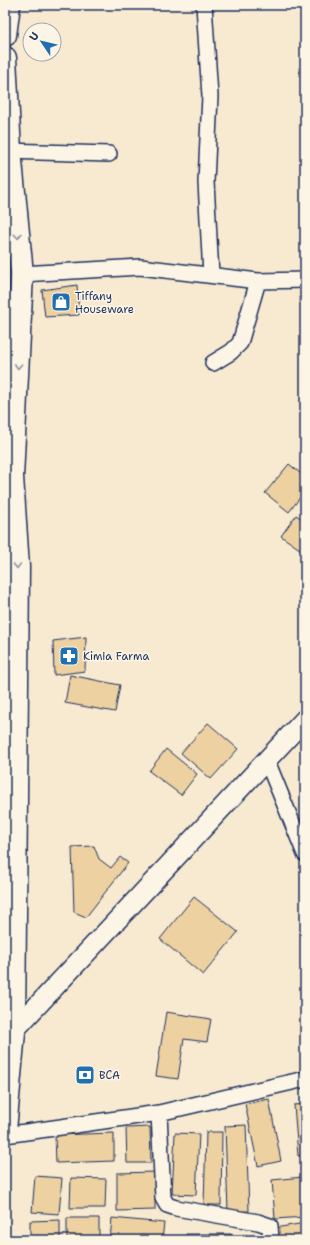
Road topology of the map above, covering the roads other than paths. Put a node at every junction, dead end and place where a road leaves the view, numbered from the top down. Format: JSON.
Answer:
{"nodes":[{"id":1,"x":9,"y":5,"type":"edge"},
{"id":2,"x":204,"y":5,"type":"edge"},
{"id":3,"x":5,"y":35,"type":"edge"},
{"id":4,"x":5,"y":58,"type":"edge"},
{"id":5,"x":8,"y":151,"type":"edge"},
{"id":6,"x":109,"y":154,"type":"dead end"},
{"id":7,"x":22,"y":274,"type":"junction"},
{"id":8,"x":211,"y":275,"type":"junction"},
{"id":9,"x":305,"y":280,"type":"edge"},
{"id":10,"x":258,"y":281,"type":"junction"},
{"id":11,"x":213,"y":363,"type":"dead end"},
{"id":12,"x":9,"y":477,"type":"edge"},
{"id":13,"x":305,"y":719,"type":"edge"},
{"id":14,"x":267,"y":760,"type":"junction"},
{"id":15,"x":5,"y":834,"type":"edge"},
{"id":16,"x":5,"y":849,"type":"edge"},
{"id":17,"x":305,"y":854,"type":"edge"},
{"id":18,"x":5,"y":856,"type":"edge"},
{"id":19,"x":9,"y":1036,"type":"edge"},
{"id":20,"x":305,"y":1079,"type":"edge"},
{"id":21,"x":159,"y":1113,"type":"junction"},
{"id":22,"x":5,"y":1130,"type":"edge"},
{"id":23,"x":5,"y":1135,"type":"edge"},
{"id":24,"x":272,"y":1240,"type":"edge"}],
"edges":[{"from":1,"to":3,"type":"highway"},
{"from":2,"to":8,"type":"street"},
{"from":4,"to":5,"type":"highway"},
{"from":5,"to":6,"type":"street"},
{"from":5,"to":7,"type":"highway","one_way":true},
{"from":7,"to":8,"type":"street"},
{"from":7,"to":12,"type":"highway","one_way":true},
{"from":8,"to":10,"type":"street"},
{"from":9,"to":10,"type":"street"},
{"from":10,"to":11,"type":"street"},
{"from":12,"to":19,"type":"highway","one_way":true},
{"from":13,"to":14,"type":"street"},
{"from":14,"to":17,"type":"street"},
{"from":14,"to":19,"type":"street"},
{"from":15,"to":16,"type":"highway"},
{"from":16,"to":18,"type":"highway"},
{"from":19,"to":22,"type":"highway"},
{"from":20,"to":21,"type":"street"},
{"from":21,"to":23,"type":"street"},
{"from":21,"to":24,"type":"street"}]}
